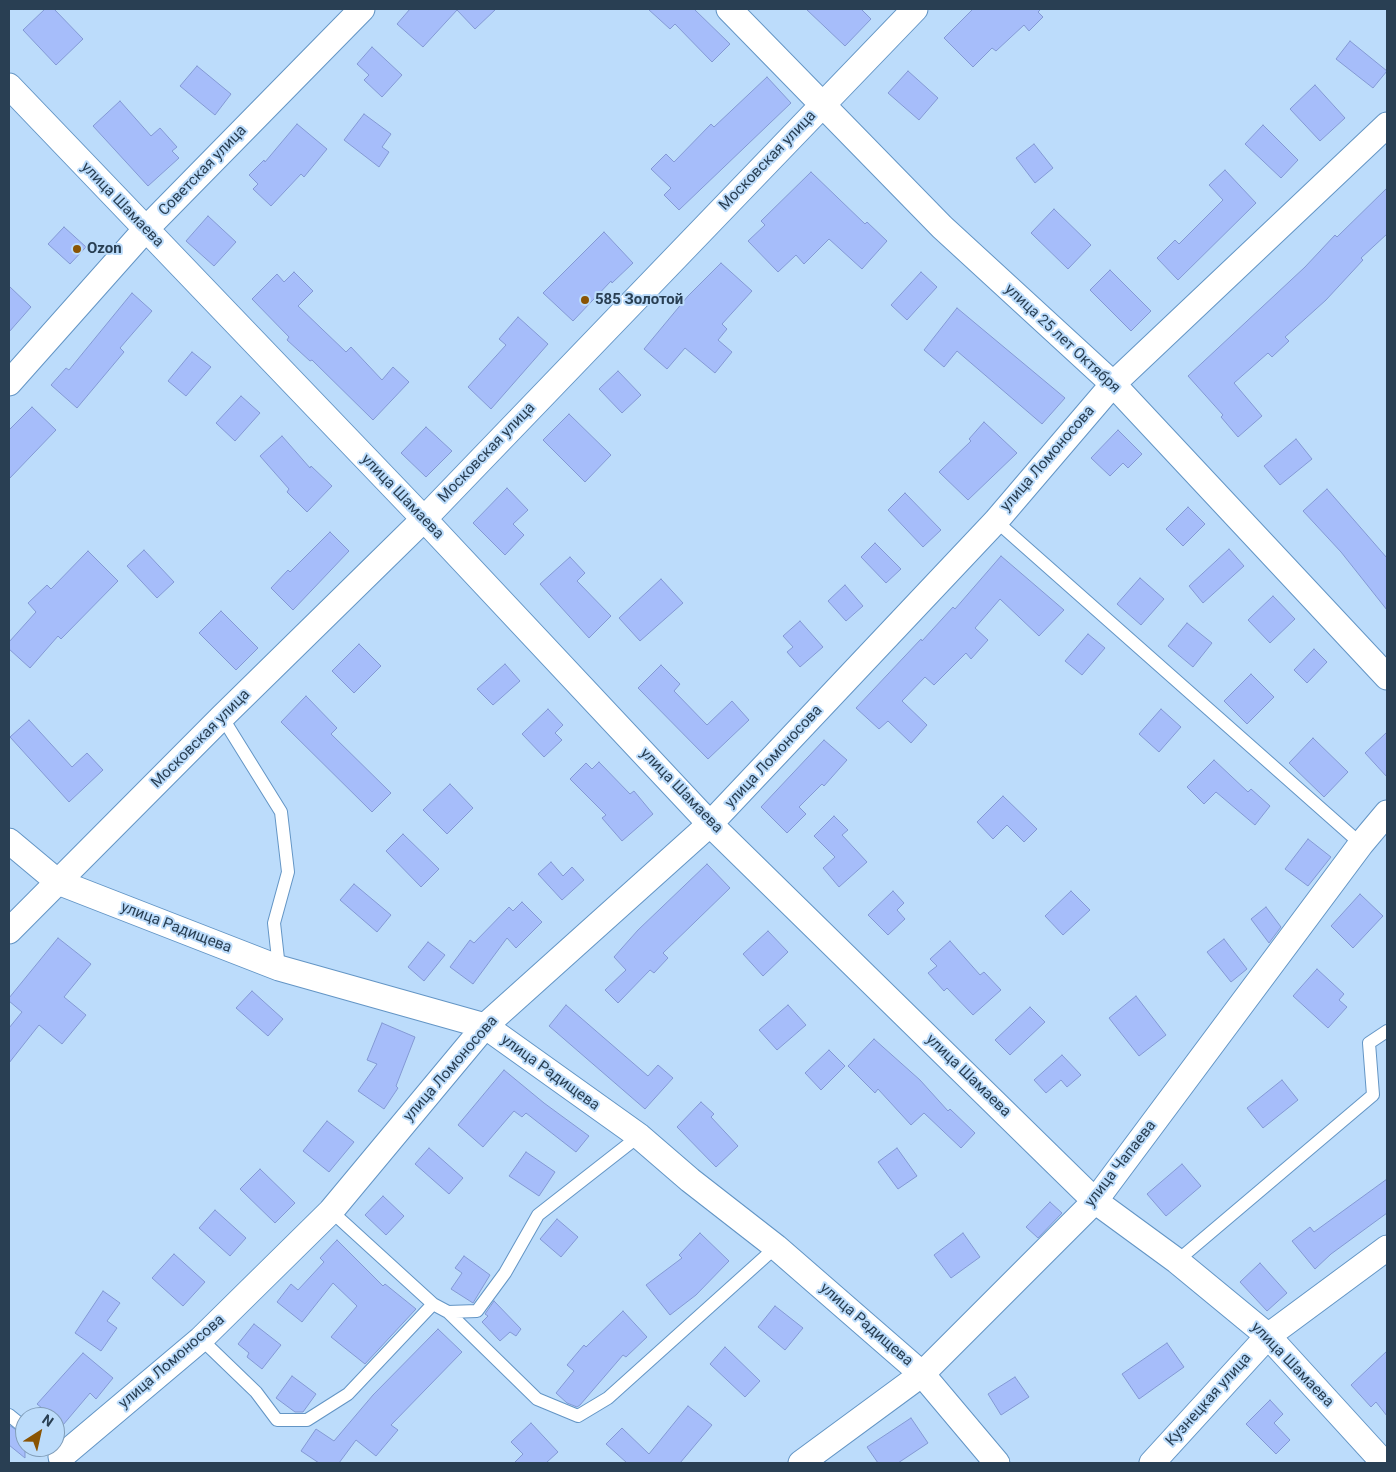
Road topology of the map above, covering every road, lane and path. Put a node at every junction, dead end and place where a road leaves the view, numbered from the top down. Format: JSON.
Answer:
{"nodes":[{"id":1,"x":362,"y":9,"type":"edge"},
{"id":2,"x":729,"y":9,"type":"edge"},
{"id":3,"x":915,"y":9,"type":"edge"},
{"id":4,"x":9,"y":86,"type":"edge"},
{"id":5,"x":822,"y":104,"type":"junction"},
{"id":6,"x":1387,"y":125,"type":"edge"},
{"id":7,"x":145,"y":230,"type":"junction"},
{"id":8,"x":9,"y":383,"type":"edge"},
{"id":9,"x":1113,"y":384,"type":"junction"},
{"id":10,"x":424,"y":519,"type":"junction"},
{"id":11,"x":996,"y":521,"type":"junction"},
{"id":12,"x":1387,"y":677,"type":"edge"},
{"id":13,"x":222,"y":717,"type":"junction"},
{"id":14,"x":1387,"y":813,"type":"edge"},
{"id":15,"x":710,"y":824,"type":"junction"},
{"id":16,"x":9,"y":841,"type":"edge"},
{"id":17,"x":1361,"y":844,"type":"junction"},
{"id":18,"x":58,"y":882,"type":"junction"},
{"id":19,"x":9,"y":932,"type":"edge"},
{"id":20,"x":279,"y":968,"type":"junction"},
{"id":21,"x":485,"y":1026,"type":"junction"},
{"id":22,"x":1387,"y":1031,"type":"edge"},
{"id":23,"x":638,"y":1136,"type":"junction"},
{"id":24,"x":1095,"y":1201,"type":"junction"},
{"id":25,"x":331,"y":1211,"type":"junction"},
{"id":26,"x":776,"y":1247,"type":"junction"},
{"id":27,"x":1387,"y":1248,"type":"edge"},
{"id":28,"x":1177,"y":1262,"type":"junction"},
{"id":29,"x":433,"y":1304,"type":"junction"},
{"id":30,"x":448,"y":1312,"type":"junction"},
{"id":31,"x":1268,"y":1336,"type":"junction"},
{"id":32,"x":201,"y":1339,"type":"junction"},
{"id":33,"x":922,"y":1374,"type":"junction"},
{"id":34,"x":65,"y":1450,"type":"edge"},
{"id":35,"x":801,"y":1463,"type":"edge"},
{"id":36,"x":997,"y":1463,"type":"edge"},
{"id":37,"x":1152,"y":1463,"type":"edge"},
{"id":38,"x":1384,"y":1463,"type":"edge"}],
"edges":[{"from":1,"to":7,"type":"street","name":"Советская улица"},
{"from":2,"to":5,"type":"street","name":"улица 25 лет Октября"},
{"from":3,"to":5,"type":"street","name":"Московская улица"},
{"from":4,"to":7,"type":"street","name":"улица Шамаева"},
{"from":5,"to":9,"type":"street","name":"улица 25 лет Октября"},
{"from":5,"to":10,"type":"street","name":"Московская улица"},
{"from":6,"to":9,"type":"street","name":"улица Ломоносова"},
{"from":7,"to":8,"type":"street","name":"Советская улица"},
{"from":7,"to":10,"type":"street","name":"улица Шамаева"},
{"from":9,"to":11,"type":"street","name":"улица Ломоносова"},
{"from":9,"to":12,"type":"street","name":"улица 25 лет Октября"},
{"from":10,"to":13,"type":"street","name":"Московская улица"},
{"from":10,"to":15,"type":"street","name":"улица Шамаева"},
{"from":11,"to":15,"type":"street","name":"улица Ломоносова"},
{"from":11,"to":17,"type":"lane"},
{"from":13,"to":18,"type":"street","name":"Московская улица"},
{"from":13,"to":20,"type":"lane"},
{"from":14,"to":17,"type":"street","name":"улица Чапаева"},
{"from":15,"to":21,"type":"street","name":"улица Ломоносова"},
{"from":15,"to":24,"type":"street","name":"улица Шамаева"},
{"from":16,"to":18,"type":"street","name":"улица Радищева"},
{"from":17,"to":24,"type":"street","name":"улица Чапаева"},
{"from":18,"to":19,"type":"street","name":"Московская улица"},
{"from":18,"to":20,"type":"street","name":"улица Радищева"},
{"from":20,"to":21,"type":"street","name":"улица Радищева"},
{"from":21,"to":23,"type":"street","name":"улица Радищева"},
{"from":21,"to":25,"type":"street","name":"улица Ломоносова"},
{"from":22,"to":28,"type":"lane"},
{"from":23,"to":26,"type":"street","name":"улица Радищева"},
{"from":23,"to":30,"type":"lane"},
{"from":24,"to":28,"type":"street","name":"улица Шамаева"},
{"from":24,"to":33,"type":"street","name":"улица Чапаева"},
{"from":25,"to":29,"type":"lane"},
{"from":25,"to":32,"type":"street","name":"улица Ломоносова"},
{"from":26,"to":30,"type":"lane"},
{"from":26,"to":33,"type":"street","name":"улица Радищева"},
{"from":27,"to":31,"type":"street","name":"Кузнецкая улица"},
{"from":28,"to":31,"type":"street","name":"улица Шамаева"},
{"from":29,"to":30,"type":"lane"},
{"from":29,"to":32,"type":"lane"},
{"from":31,"to":37,"type":"street","name":"Кузнецкая улица"},
{"from":31,"to":38,"type":"street","name":"улица Шамаева"},
{"from":32,"to":34,"type":"street","name":"улица Ломоносова"},
{"from":33,"to":35,"type":"street","name":"улица Чапаева"},
{"from":33,"to":36,"type":"street","name":"улица Радищева"}]}
